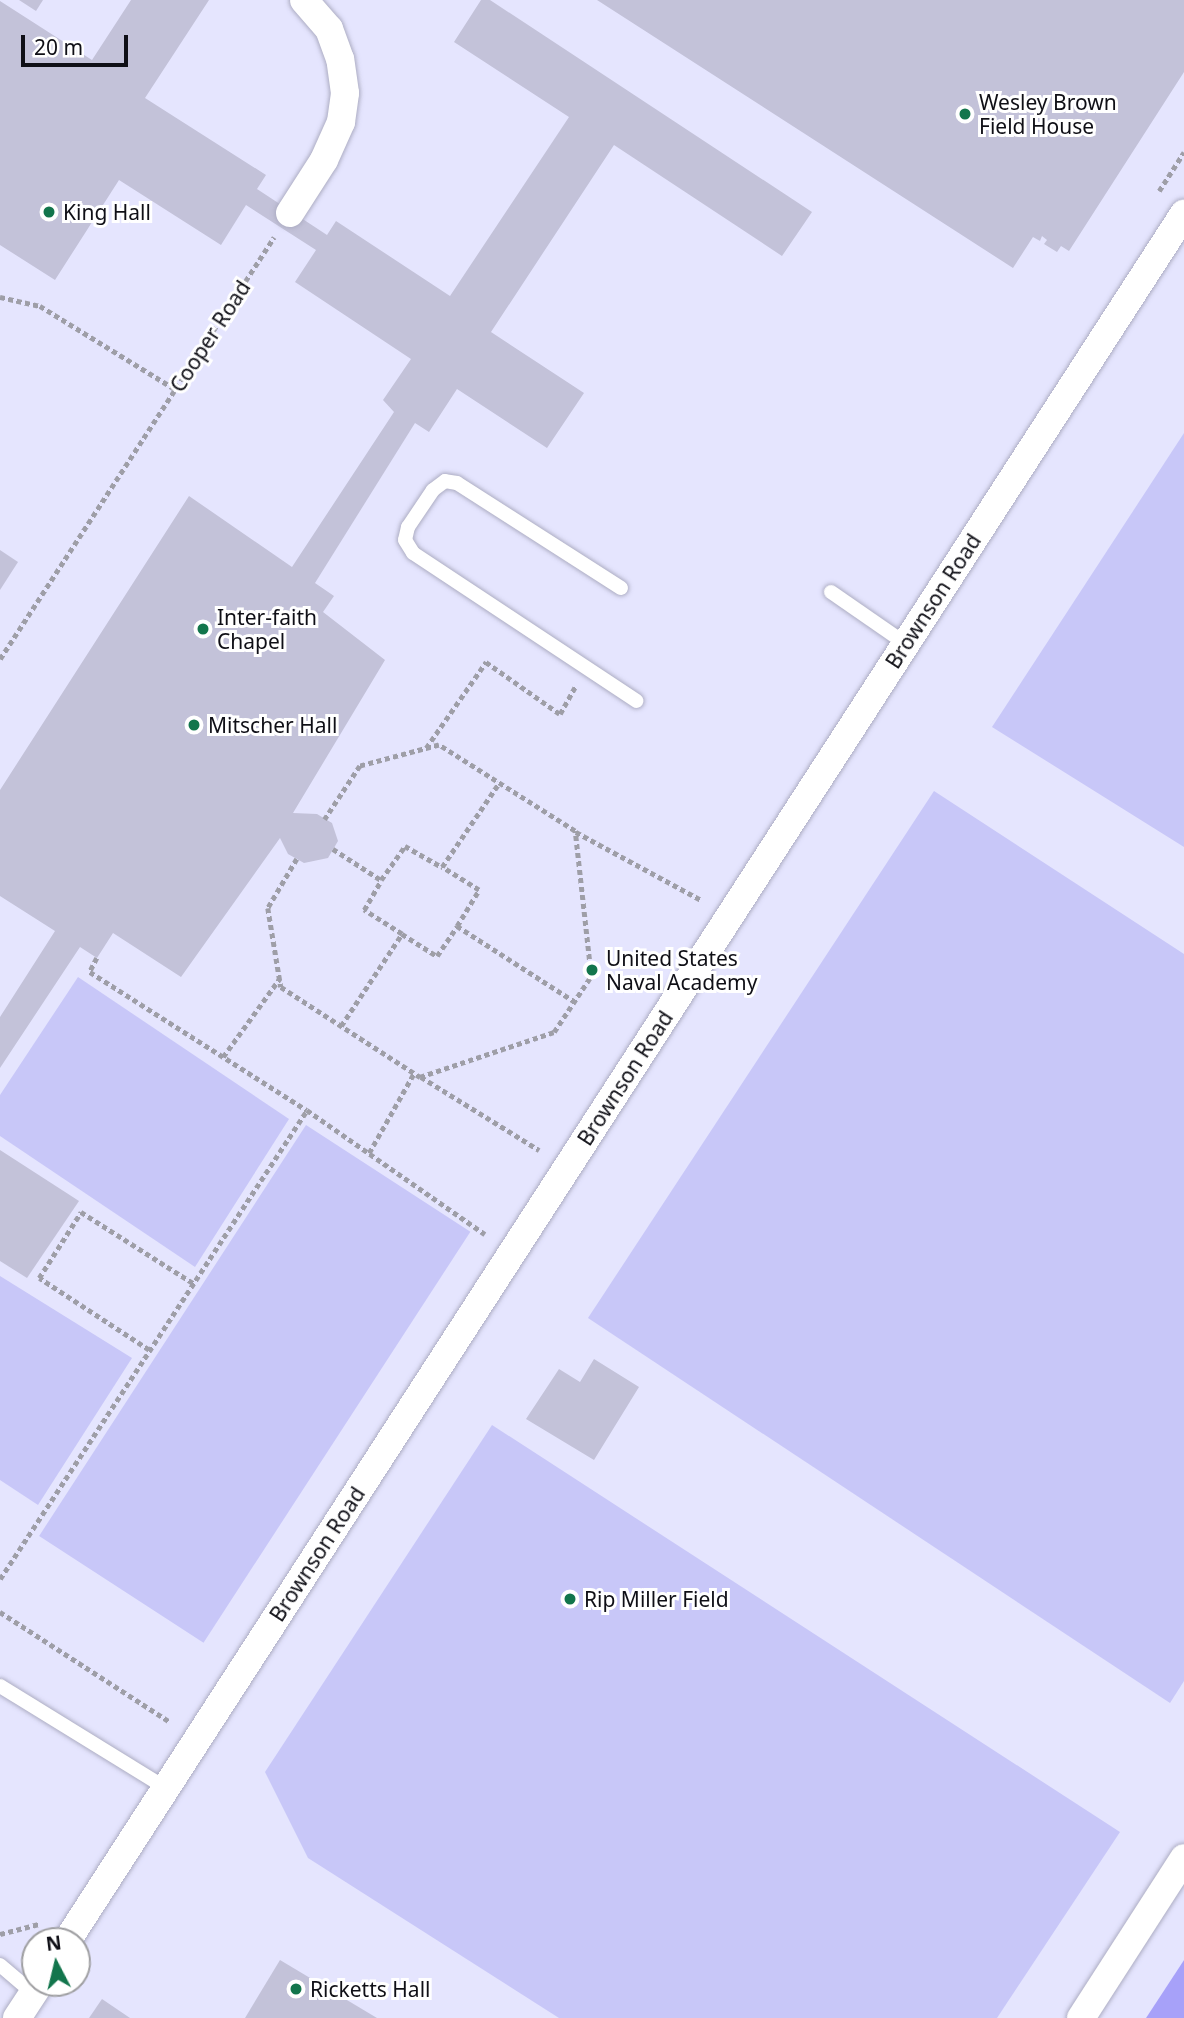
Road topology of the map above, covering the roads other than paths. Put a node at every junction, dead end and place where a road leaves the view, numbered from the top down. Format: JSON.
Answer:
{"nodes":[{"id":1,"x":304,"y":0,"type":"edge"},
{"id":2,"x":290,"y":213,"type":"road end"},
{"id":3,"x":1184,"y":214,"type":"edge"},
{"id":4,"x":621,"y":588,"type":"dead end"},
{"id":5,"x":831,"y":592,"type":"dead end"},
{"id":6,"x":906,"y":644,"type":"junction"},
{"id":7,"x":636,"y":701,"type":"dead end"},
{"id":8,"x":0,"y":1686,"type":"edge"},
{"id":9,"x":166,"y":1788,"type":"junction"},
{"id":10,"x":1184,"y":1858,"type":"edge"},
{"id":11,"x":76,"y":1927,"type":"edge"},
{"id":12,"x":0,"y":1965,"type":"edge"},
{"id":13,"x":21,"y":1978,"type":"edge"},
{"id":14,"x":31,"y":1997,"type":"edge"},
{"id":15,"x":17,"y":2018,"type":"edge"},
{"id":16,"x":1081,"y":2018,"type":"edge"}],
"edges":[{"from":1,"to":2,"type":"street"},
{"from":3,"to":6,"type":"street","name":"Brownson Road"},
{"from":4,"to":7,"type":"lane"},
{"from":5,"to":6,"type":"lane"},
{"from":6,"to":9,"type":"street","name":"Brownson Road"},
{"from":8,"to":9,"type":"lane"},
{"from":9,"to":11,"type":"street","name":"Brownson Road"},
{"from":10,"to":16,"type":"street"},
{"from":12,"to":13,"type":"lane"},
{"from":14,"to":15,"type":"street"}]}
